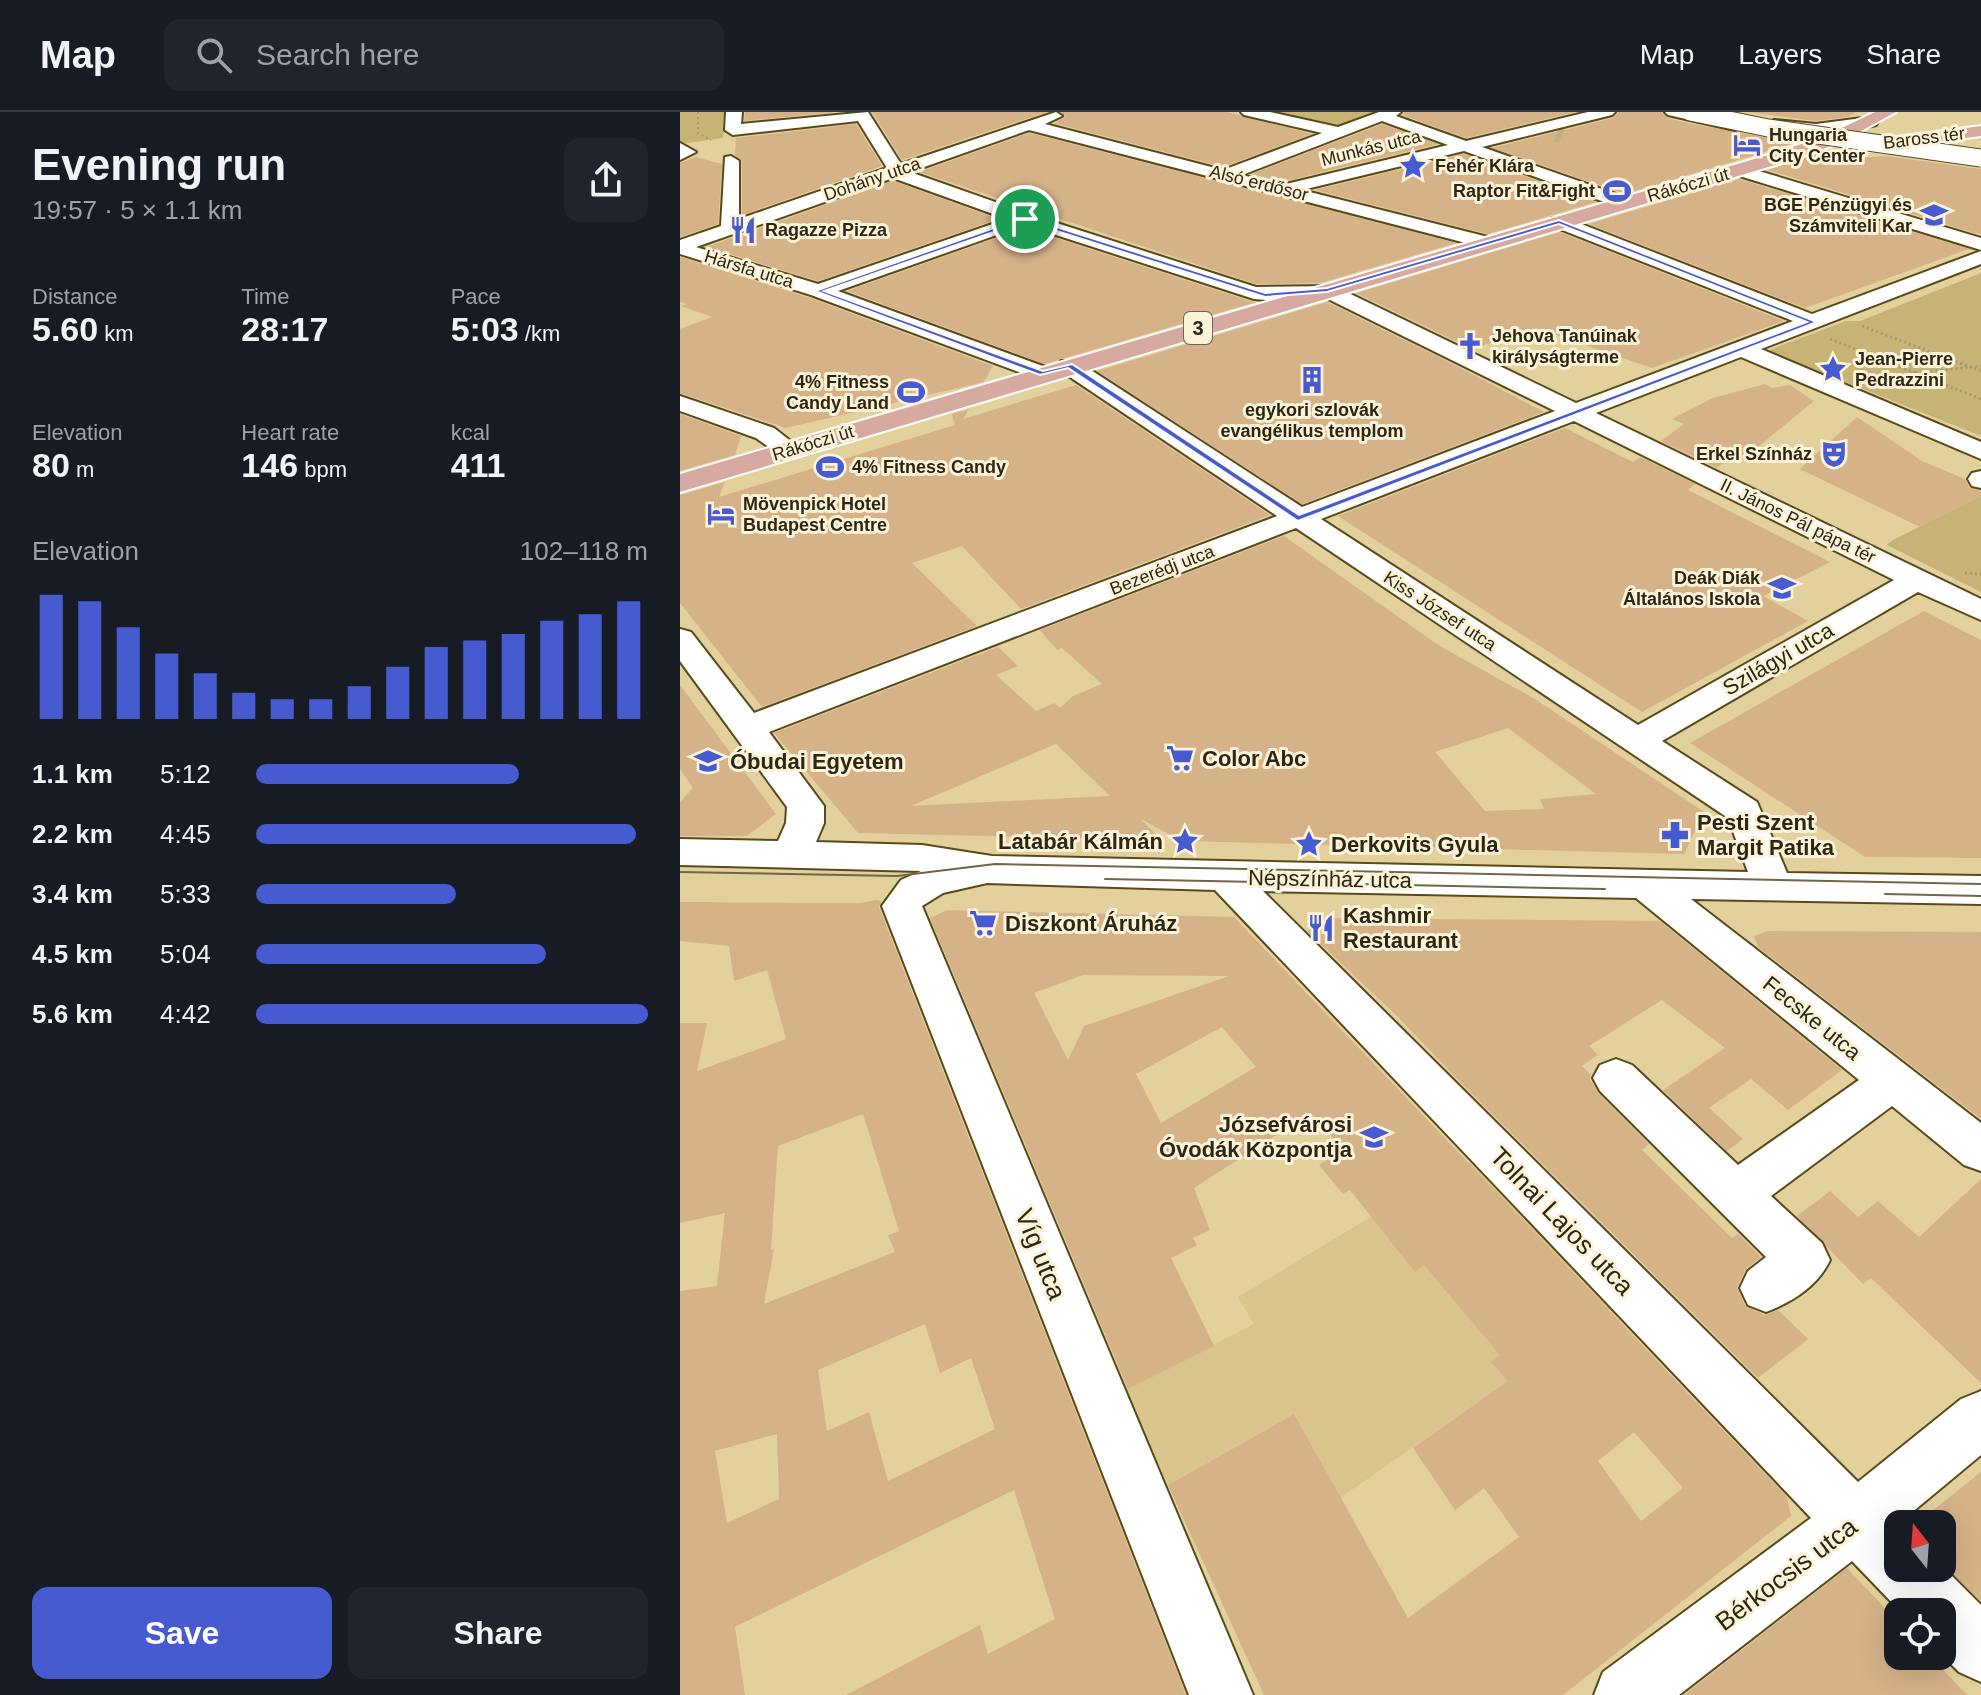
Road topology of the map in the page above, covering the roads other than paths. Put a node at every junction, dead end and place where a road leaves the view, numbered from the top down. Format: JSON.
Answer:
{"nodes":[{"id":1,"x":734,"y":112,"type":"edge"},
{"id":2,"x":1064,"y":112,"type":"edge"},
{"id":3,"x":1249,"y":112,"type":"edge"},
{"id":4,"x":1607,"y":112,"type":"edge"},
{"id":5,"x":1673,"y":112,"type":"edge"},
{"id":6,"x":1690,"y":112,"type":"edge"},
{"id":7,"x":1706,"y":112,"type":"edge"},
{"id":8,"x":1888,"y":112,"type":"edge"},
{"id":9,"x":861,"y":114,"type":"edge"},
{"id":10,"x":1387,"y":114,"type":"edge"},
{"id":11,"x":1929,"y":118,"type":"dead end"},
{"id":12,"x":1034,"y":119,"type":"edge"},
{"id":13,"x":1776,"y":131,"type":"junction"},
{"id":14,"x":1981,"y":131,"type":"edge"},
{"id":15,"x":1339,"y":132,"type":"junction"},
{"id":16,"x":1957,"y":134,"type":"junction"},
{"id":17,"x":1871,"y":139,"type":"junction"},
{"id":18,"x":1831,"y":140,"type":"junction"},
{"id":19,"x":1464,"y":146,"type":"junction"},
{"id":20,"x":1183,"y":147,"type":"dead end"},
{"id":21,"x":1154,"y":156,"type":"junction"},
{"id":22,"x":1782,"y":156,"type":"junction"},
{"id":23,"x":1981,"y":158,"type":"edge"},
{"id":24,"x":731,"y":161,"type":"dead end"},
{"id":25,"x":896,"y":170,"type":"junction"},
{"id":26,"x":1739,"y":170,"type":"junction"},
{"id":27,"x":1225,"y":175,"type":"junction"},
{"id":28,"x":1284,"y":189,"type":"junction"},
{"id":29,"x":1624,"y":203,"type":"junction"},
{"id":30,"x":1025,"y":219,"type":"junction"},
{"id":31,"x":1559,"y":222,"type":"junction"},
{"id":32,"x":730,"y":228,"type":"junction"},
{"id":33,"x":1489,"y":243,"type":"junction"},
{"id":34,"x":1981,"y":244,"type":"edge"},
{"id":35,"x":680,"y":247,"type":"edge"},
{"id":36,"x":1981,"y":257,"type":"edge"},
{"id":37,"x":1327,"y":290,"type":"junction"},
{"id":38,"x":818,"y":291,"type":"junction"},
{"id":39,"x":1823,"y":319,"type":"junction"},
{"id":40,"x":1742,"y":349,"type":"junction"},
{"id":41,"x":1766,"y":359,"type":"junction"},
{"id":42,"x":1069,"y":366,"type":"junction"},
{"id":43,"x":1043,"y":374,"type":"junction"},
{"id":44,"x":680,"y":403,"type":"edge"},
{"id":45,"x":1575,"y":412,"type":"junction"},
{"id":46,"x":1600,"y":424,"type":"junction"},
{"id":47,"x":789,"y":450,"type":"junction"},
{"id":48,"x":1979,"y":450,"type":"edge"},
{"id":49,"x":680,"y":483,"type":"edge"},
{"id":50,"x":1298,"y":519,"type":"junction"},
{"id":51,"x":1918,"y":579,"type":"junction"},
{"id":52,"x":1981,"y":611,"type":"edge"},
{"id":53,"x":680,"y":639,"type":"edge"},
{"id":54,"x":750,"y":727,"type":"junction"},
{"id":55,"x":1639,"y":739,"type":"junction"},
{"id":56,"x":680,"y":852,"type":"edge"},
{"id":57,"x":792,"y":854,"type":"junction"},
{"id":58,"x":992,"y":870,"type":"junction"},
{"id":59,"x":1225,"y":877,"type":"junction"},
{"id":60,"x":1644,"y":883,"type":"junction"},
{"id":61,"x":1773,"y":886,"type":"junction"},
{"id":62,"x":1963,"y":890,"type":"edge"},
{"id":63,"x":1981,"y":914,"type":"edge"},
{"id":64,"x":1616,"y":1078,"type":"dead end"},
{"id":65,"x":1892,"y":1081,"type":"junction"},
{"id":66,"x":1981,"y":1151,"type":"edge"},
{"id":67,"x":1736,"y":1194,"type":"junction"},
{"id":68,"x":1766,"y":1288,"type":"dead end"},
{"id":69,"x":1981,"y":1419,"type":"edge"},
{"id":70,"x":1856,"y":1521,"type":"junction"},
{"id":71,"x":1884,"y":1550,"type":"edge"},
{"id":72,"x":1915,"y":1582,"type":"edge"},
{"id":73,"x":1981,"y":1650,"type":"edge"},
{"id":74,"x":1221,"y":1695,"type":"edge"},
{"id":75,"x":1626,"y":1695,"type":"edge"}],
"edges":[{"from":1,"to":9,"type":"street"},
{"from":2,"to":12,"type":"street","name":"Dohány utca"},
{"from":3,"to":15,"type":"street"},
{"from":4,"to":19,"type":"street","name":"Munkás utca"},
{"from":5,"to":13,"type":"street"},
{"from":6,"to":23,"type":"street","bridge":true},
{"from":7,"to":13,"type":"street"},
{"from":8,"to":17,"type":"main road","name":"Baross tér","number":"3"},
{"from":9,"to":25,"type":"street"},
{"from":10,"to":15,"type":"street"},
{"from":10,"to":19,"type":"street"},
{"from":11,"to":17,"type":"main road","name":"Baross tér"},
{"from":12,"to":21,"type":"street","name":"Alsó erdősor"},
{"from":12,"to":25,"type":"street","name":"Dohány utca"},
{"from":13,"to":17,"type":"street"},
{"from":13,"to":18,"type":"street"},
{"from":13,"to":22,"type":"main road"},
{"from":14,"to":16,"type":"main road","name":"Baross tér","number":"3"},
{"from":15,"to":27,"type":"street"},
{"from":16,"to":17,"type":"main road","name":"Baross tér","number":"3"},
{"from":16,"to":23,"type":"main road"},
{"from":17,"to":18,"type":"main road","name":"Baross tér","number":"3"},
{"from":17,"to":22,"type":"main road","name":"Rákóczi út","number":"3"},
{"from":17,"to":23,"type":"main road"},
{"from":18,"to":22,"type":"main road","name":"Baross tér","number":"3"},
{"from":19,"to":28,"type":"street","name":"Munkás utca"},
{"from":19,"to":29,"type":"street"},
{"from":20,"to":21,"type":"street"},
{"from":21,"to":27,"type":"street","name":"Alsó erdősor"},
{"from":22,"to":26,"type":"main road","name":"Rákóczi út","number":"3"},
{"from":24,"to":32,"type":"street"},
{"from":25,"to":30,"type":"street"},
{"from":25,"to":32,"type":"street","name":"Dohány utca"},
{"from":26,"to":29,"type":"main road","name":"Rákóczi út","number":"3"},
{"from":26,"to":34,"type":"street"},
{"from":27,"to":28,"type":"street","name":"Alsó erdősor"},
{"from":28,"to":33,"type":"street","name":"Alsó erdősor"},
{"from":29,"to":31,"type":"main road","name":"Rákóczi út","number":"3"},
{"from":30,"to":37,"type":"street"},
{"from":30,"to":38,"type":"street"},
{"from":31,"to":33,"type":"main road","name":"Rákóczi út","number":"3"},
{"from":31,"to":39,"type":"street"},
{"from":32,"to":35,"type":"street","name":"Dohány utca"},
{"from":33,"to":37,"type":"main road","name":"Rákóczi út","number":"3"},
{"from":35,"to":38,"type":"street","name":"Hársfa utca"},
{"from":36,"to":39,"type":"street"},
{"from":37,"to":42,"type":"main road","name":"Rákóczi út","number":"3"},
{"from":37,"to":45,"type":"street","name":"II. János Pál pápa tér"},
{"from":38,"to":43,"type":"street","name":"Hársfa utca"},
{"from":39,"to":40,"type":"street"},
{"from":40,"to":41,"type":"street"},
{"from":40,"to":45,"type":"street"},
{"from":41,"to":46,"type":"street"},
{"from":41,"to":48,"type":"street"},
{"from":42,"to":43,"type":"main road","name":"Rákóczi út","number":"3"},
{"from":42,"to":50,"type":"street","name":"Kiss József utca"},
{"from":43,"to":47,"type":"main road","name":"Rákóczi út","number":"3"},
{"from":44,"to":47,"type":"street"},
{"from":45,"to":46,"type":"street","name":"II. János Pál pápa tér"},
{"from":45,"to":50,"type":"street","name":"Bezerédj utca"},
{"from":46,"to":51,"type":"street","name":"II. János Pál pápa tér"},
{"from":47,"to":49,"type":"main road","name":"Rákóczi út","number":"3"},
{"from":50,"to":54,"type":"street","name":"Bezerédj utca"},
{"from":50,"to":55,"type":"street","name":"Kiss József utca"},
{"from":51,"to":52,"type":"street","name":"II. János Pál pápa tér"},
{"from":51,"to":55,"type":"street","name":"Szilágyi utca"},
{"from":53,"to":54,"type":"street"},
{"from":54,"to":57,"type":"street"},
{"from":55,"to":61,"type":"street","name":"Kiss József utca"},
{"from":56,"to":57,"type":"street","name":"Népszínház utca"},
{"from":57,"to":58,"type":"street","name":"Népszínház utca"},
{"from":58,"to":59,"type":"street","name":"Népszínház utca"},
{"from":58,"to":74,"type":"street","name":"Víg utca"},
{"from":59,"to":60,"type":"street","name":"Népszínház utca"},
{"from":59,"to":70,"type":"street","name":"Tolnai Lajos utca"},
{"from":60,"to":61,"type":"street","name":"Népszínház utca"},
{"from":60,"to":65,"type":"street","name":"Fecske utca"},
{"from":61,"to":62,"type":"street","name":"Népszínház utca"},
{"from":62,"to":63,"type":"street"},
{"from":64,"to":67,"type":"street"},
{"from":65,"to":66,"type":"street","name":"Fecske utca"},
{"from":65,"to":67,"type":"street"},
{"from":67,"to":68,"type":"street"},
{"from":69,"to":70,"type":"street","name":"Bérkocsis utca"},
{"from":70,"to":71,"type":"street","name":"Tolnai Lajos utca"},
{"from":70,"to":75,"type":"street","name":"Bérkocsis utca"},
{"from":72,"to":73,"type":"street","name":"Tolnai Lajos utca"}]}
